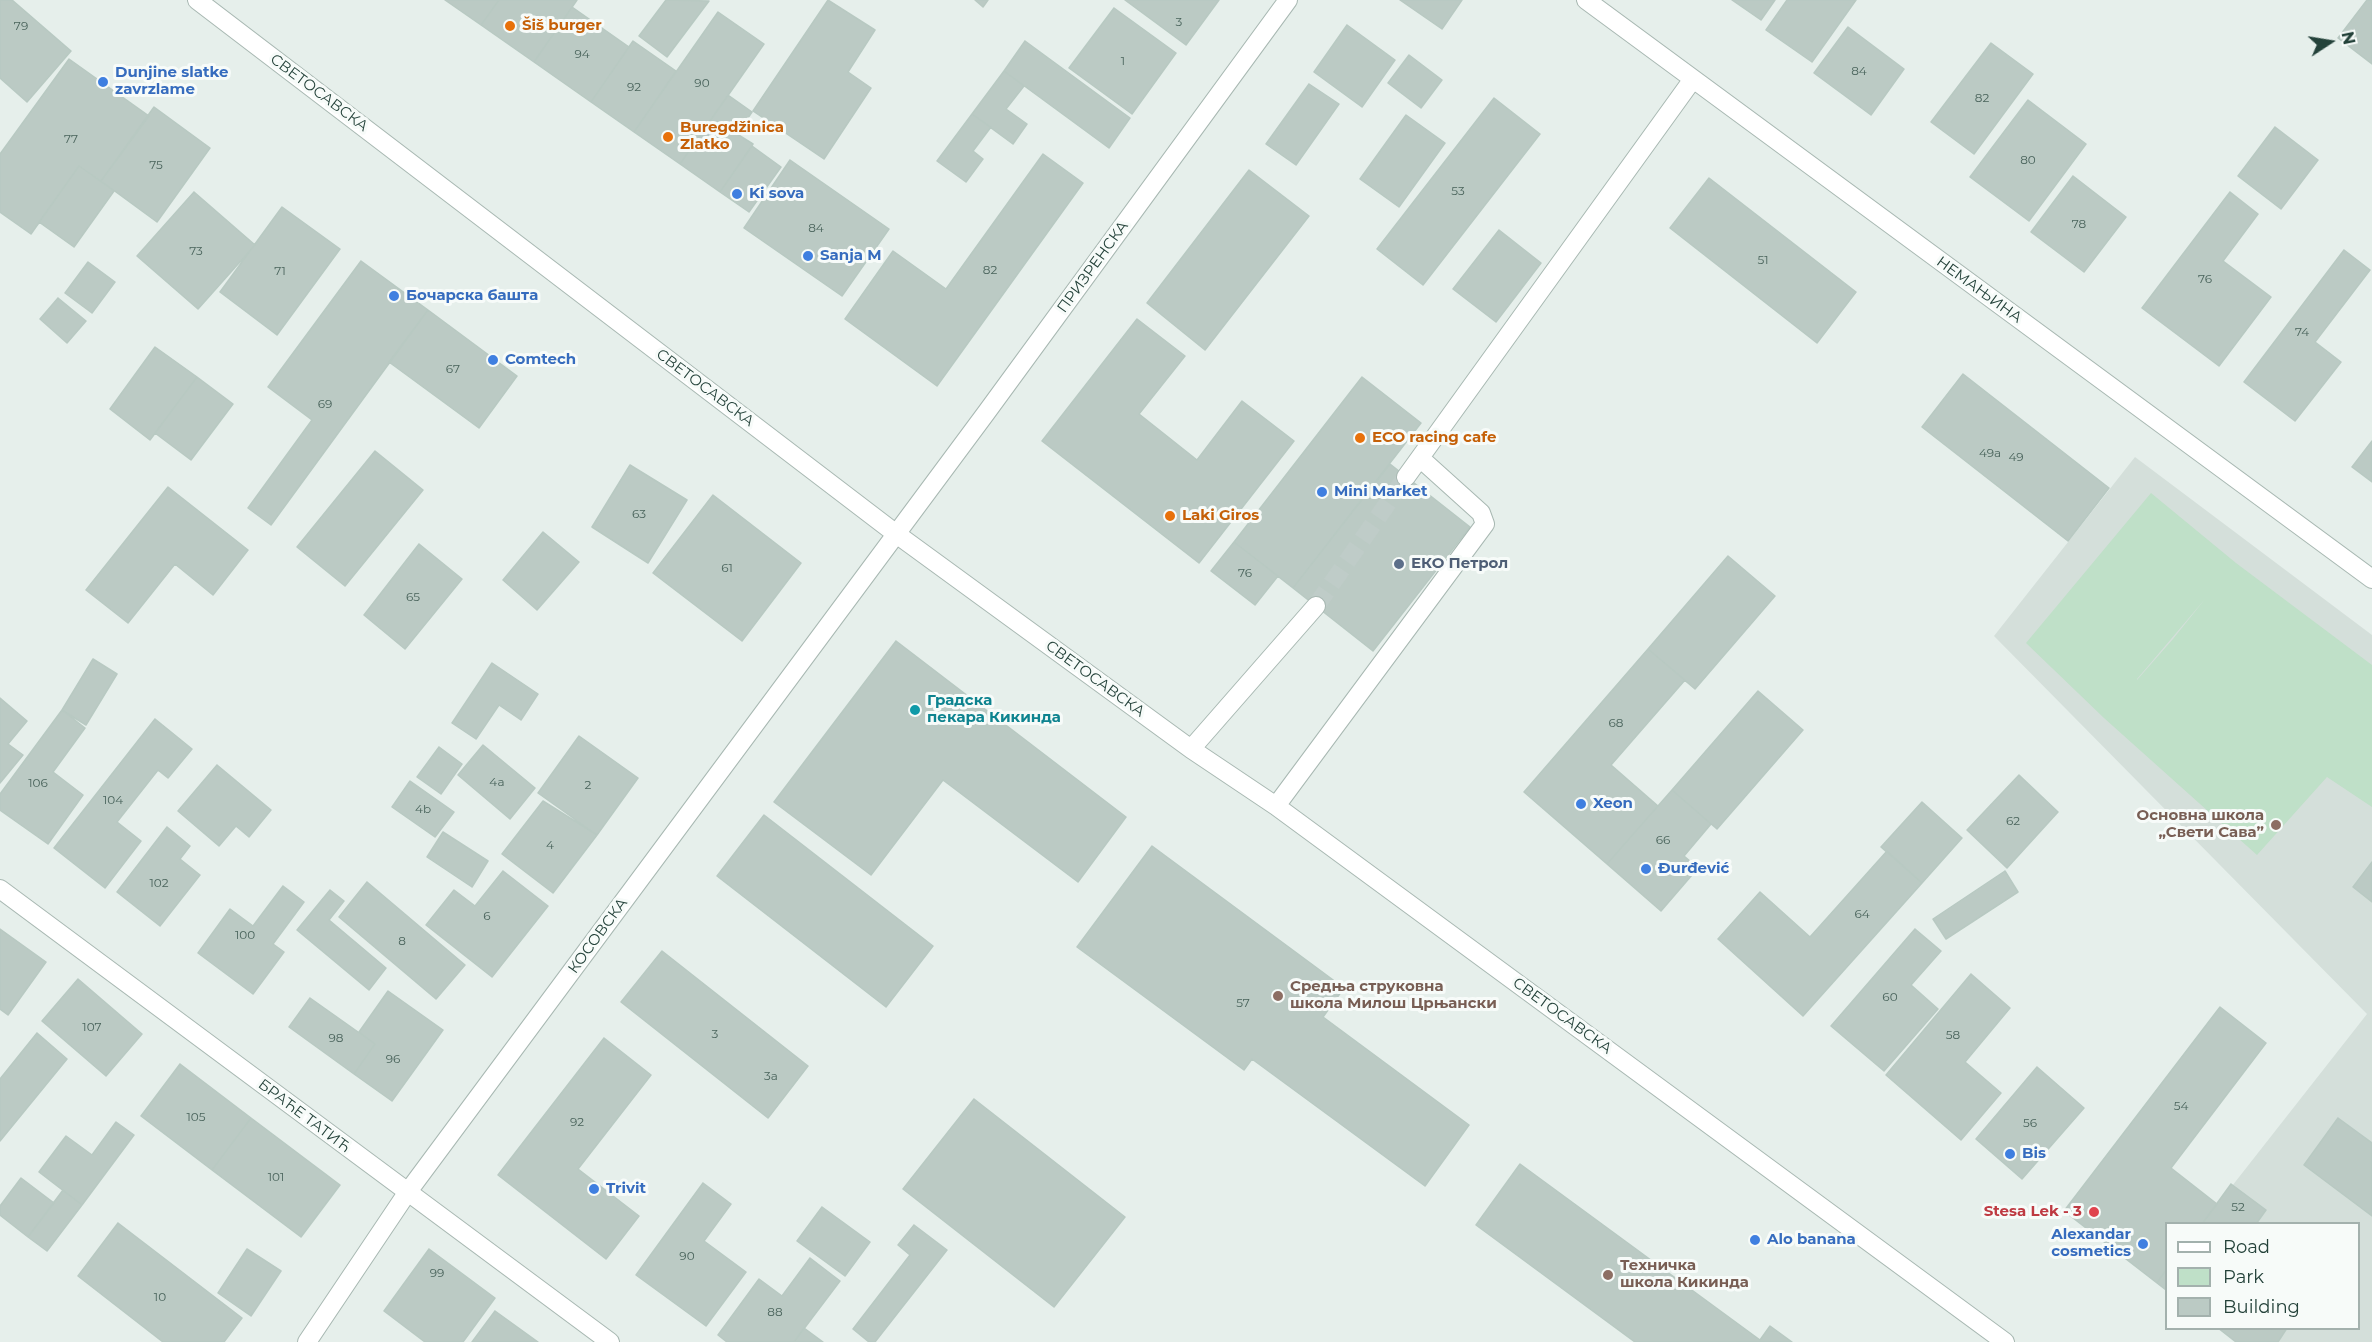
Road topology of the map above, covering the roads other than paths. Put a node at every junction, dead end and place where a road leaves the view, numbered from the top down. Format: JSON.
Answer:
{"nodes":[{"id":1,"x":197,"y":0,"type":"edge"},
{"id":2,"x":1288,"y":0,"type":"edge"},
{"id":3,"x":1586,"y":0,"type":"edge"},
{"id":4,"x":1693,"y":79,"type":"junction"},
{"id":5,"x":1420,"y":458,"type":"junction"},
{"id":6,"x":1406,"y":477,"type":"tunnel mouth"},
{"id":7,"x":896,"y":533,"type":"junction"},
{"id":8,"x":2372,"y":579,"type":"edge"},
{"id":9,"x":1316,"y":606,"type":"tunnel mouth"},
{"id":10,"x":1191,"y":749,"type":"junction"},
{"id":11,"x":1276,"y":806,"type":"junction"},
{"id":12,"x":0,"y":889,"type":"edge"},
{"id":13,"x":407,"y":1193,"type":"junction"},
{"id":14,"x":307,"y":1342,"type":"edge"},
{"id":15,"x":610,"y":1342,"type":"edge"},
{"id":16,"x":2005,"y":1342,"type":"edge"}],
"edges":[{"from":1,"to":7,"type":"street","name":"СВЕТОСАВСКА"},
{"from":2,"to":7,"type":"street","name":"ПРИЗРЕНСКА"},
{"from":3,"to":4,"type":"street","name":"НЕМАЊИНА"},
{"from":4,"to":5,"type":"street"},
{"from":4,"to":8,"type":"street","name":"НЕМАЊИНА"},
{"from":5,"to":6,"type":"street"},
{"from":5,"to":11,"type":"street"},
{"from":7,"to":10,"type":"street","name":"СВЕТОСАВСКА"},
{"from":7,"to":13,"type":"street","name":"КОСОВСКА"},
{"from":9,"to":10,"type":"street"},
{"from":10,"to":11,"type":"street","name":"СВЕТОСАВСКА"},
{"from":11,"to":16,"type":"street","name":"СВЕТОСАВСКА"},
{"from":12,"to":13,"type":"street","name":"БРАЋЕ ТАТИЋ"},
{"from":13,"to":14,"type":"street","name":"КОСОВСКА"},
{"from":13,"to":15,"type":"street","name":"БРАЋЕ ТАТИЋ"}]}
